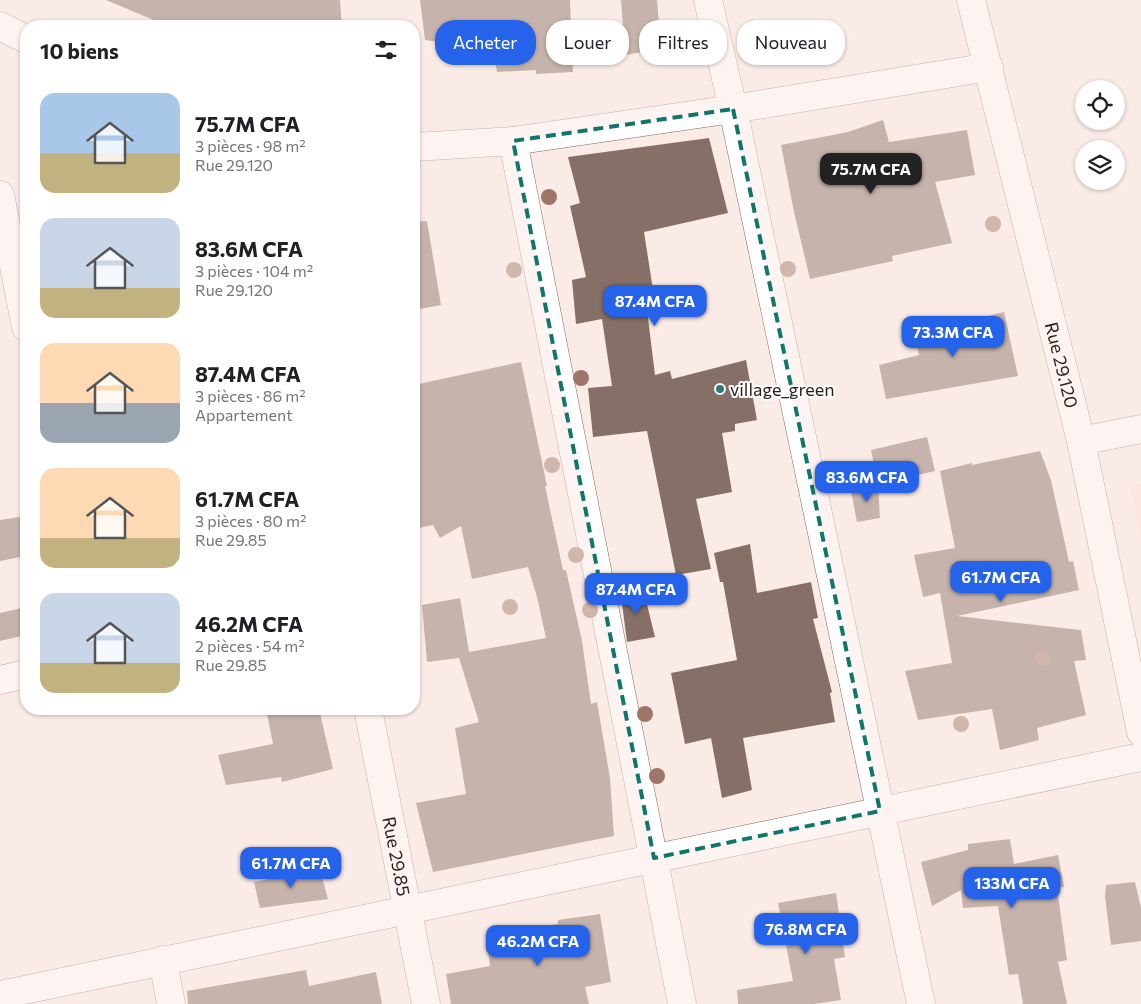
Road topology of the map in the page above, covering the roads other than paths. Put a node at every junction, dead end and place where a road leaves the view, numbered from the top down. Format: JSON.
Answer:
{"nodes":[{"id":1,"x":708,"y":0,"type":"edge"},
{"id":2,"x":972,"y":0,"type":"edge"},
{"id":3,"x":0,"y":26,"type":"edge"},
{"id":4,"x":20,"y":36,"type":"edge"},
{"id":5,"x":988,"y":67,"type":"junction"},
{"id":6,"x":733,"y":108,"type":"junction"},
{"id":7,"x":513,"y":141,"type":"junction"},
{"id":8,"x":420,"y":147,"type":"edge"},
{"id":9,"x":0,"y":195,"type":"edge"},
{"id":10,"x":20,"y":297,"type":"edge"},
{"id":11,"x":1141,"y":429,"type":"edge"},
{"id":12,"x":1081,"y":441,"type":"junction"},
{"id":13,"x":20,"y":675,"type":"edge"},
{"id":14,"x":0,"y":680,"type":"edge"},
{"id":15,"x":369,"y":715,"type":"edge"},
{"id":16,"x":1141,"y":732,"type":"edge"},
{"id":17,"x":1141,"y":757,"type":"edge"},
{"id":18,"x":880,"y":811,"type":"junction"},
{"id":19,"x":654,"y":858,"type":"junction"},
{"id":20,"x":408,"y":909,"type":"junction"},
{"id":21,"x":162,"y":960,"type":"junction"},
{"id":22,"x":0,"y":995,"type":"edge"},
{"id":23,"x":171,"y":1004,"type":"edge"},
{"id":24,"x":426,"y":1004,"type":"edge"},
{"id":25,"x":682,"y":1004,"type":"edge"},
{"id":26,"x":921,"y":1004,"type":"edge"}],
"edges":[{"from":1,"to":6,"type":"street"},
{"from":2,"to":5,"type":"street","name":"Rue 29.120"},
{"from":3,"to":4,"type":"street"},
{"from":5,"to":6,"type":"street"},
{"from":5,"to":12,"type":"street","name":"Rue 29.120"},
{"from":6,"to":7,"type":"street"},
{"from":6,"to":18,"type":"street"},
{"from":7,"to":8,"type":"street"},
{"from":7,"to":19,"type":"street"},
{"from":9,"to":10,"type":"street"},
{"from":11,"to":12,"type":"street"},
{"from":12,"to":16,"type":"street","name":"Rue 29.120"},
{"from":13,"to":14,"type":"street"},
{"from":15,"to":20,"type":"street","name":"Rue 29.85"},
{"from":17,"to":18,"type":"street"},
{"from":18,"to":19,"type":"street"},
{"from":18,"to":26,"type":"street"},
{"from":19,"to":20,"type":"street"},
{"from":19,"to":25,"type":"street"},
{"from":20,"to":21,"type":"street"},
{"from":20,"to":24,"type":"street","name":"Rue 29.85"},
{"from":21,"to":22,"type":"street"},
{"from":21,"to":23,"type":"street"}]}
